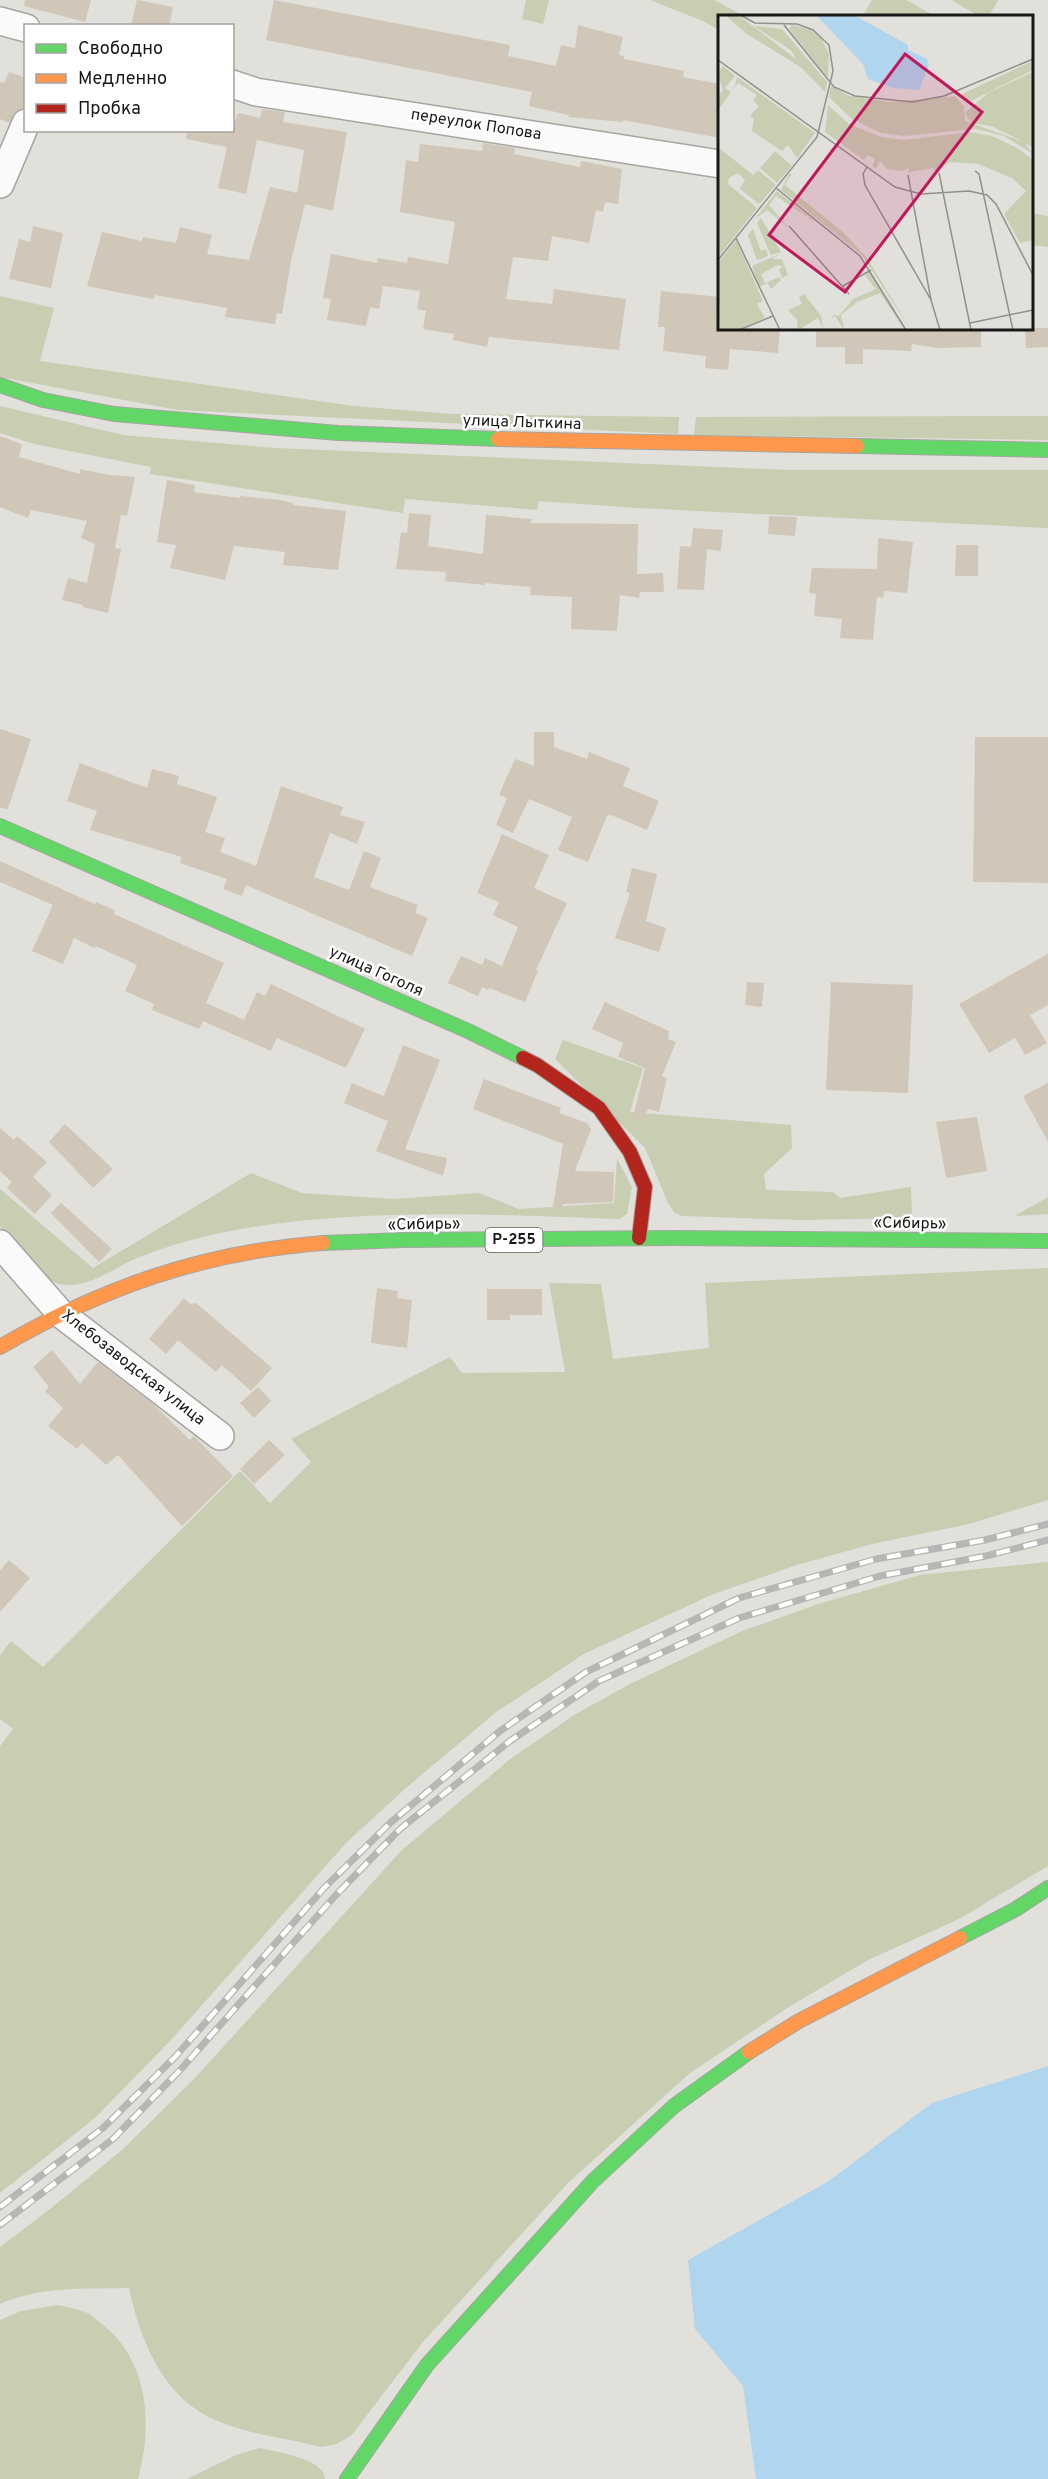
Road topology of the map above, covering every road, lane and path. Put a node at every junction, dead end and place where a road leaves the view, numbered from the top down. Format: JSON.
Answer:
{"nodes":[{"id":1,"x":0,"y":21,"type":"edge"},
{"id":2,"x":24,"y":27,"type":"edge"},
{"id":3,"x":234,"y":85,"type":"edge"},
{"id":4,"x":24,"y":128,"type":"edge"},
{"id":5,"x":718,"y":164,"type":"edge"},
{"id":6,"x":0,"y":184,"type":"edge"},
{"id":7,"x":0,"y":385,"type":"edge"},
{"id":8,"x":1048,"y":450,"type":"edge"},
{"id":9,"x":0,"y":826,"type":"edge"},
{"id":10,"x":639,"y":1238,"type":"junction"},
{"id":11,"x":1048,"y":1240,"type":"edge"},
{"id":12,"x":0,"y":1244,"type":"edge"},
{"id":13,"x":61,"y":1314,"type":"junction"},
{"id":14,"x":0,"y":1347,"type":"edge"},
{"id":15,"x":220,"y":1436,"type":"dead end"},
{"id":16,"x":1048,"y":1888,"type":"edge"},
{"id":17,"x":347,"y":2479,"type":"edge"}],
"edges":[{"from":1,"to":2,"type":"street"},
{"from":3,"to":5,"type":"street","name":"переулок Попова"},
{"from":4,"to":6,"type":"street"},
{"from":7,"to":8,"type":"main road","name":"улица Лыткина"},
{"from":9,"to":10,"type":"main road","name":"улица Гоголя"},
{"from":10,"to":11,"type":"main road","name":"«Сибирь»","number":"Р-255"},
{"from":10,"to":13,"type":"main road","name":"«Сибирь»","number":"Р-255"},
{"from":12,"to":13,"type":"street","name":"Хлебозаводская улица"},
{"from":13,"to":14,"type":"main road","name":"«Сибирь»","number":"Р-255"},
{"from":13,"to":15,"type":"street","name":"Хлебозаводская улица"},
{"from":16,"to":17,"type":"main road"}]}
